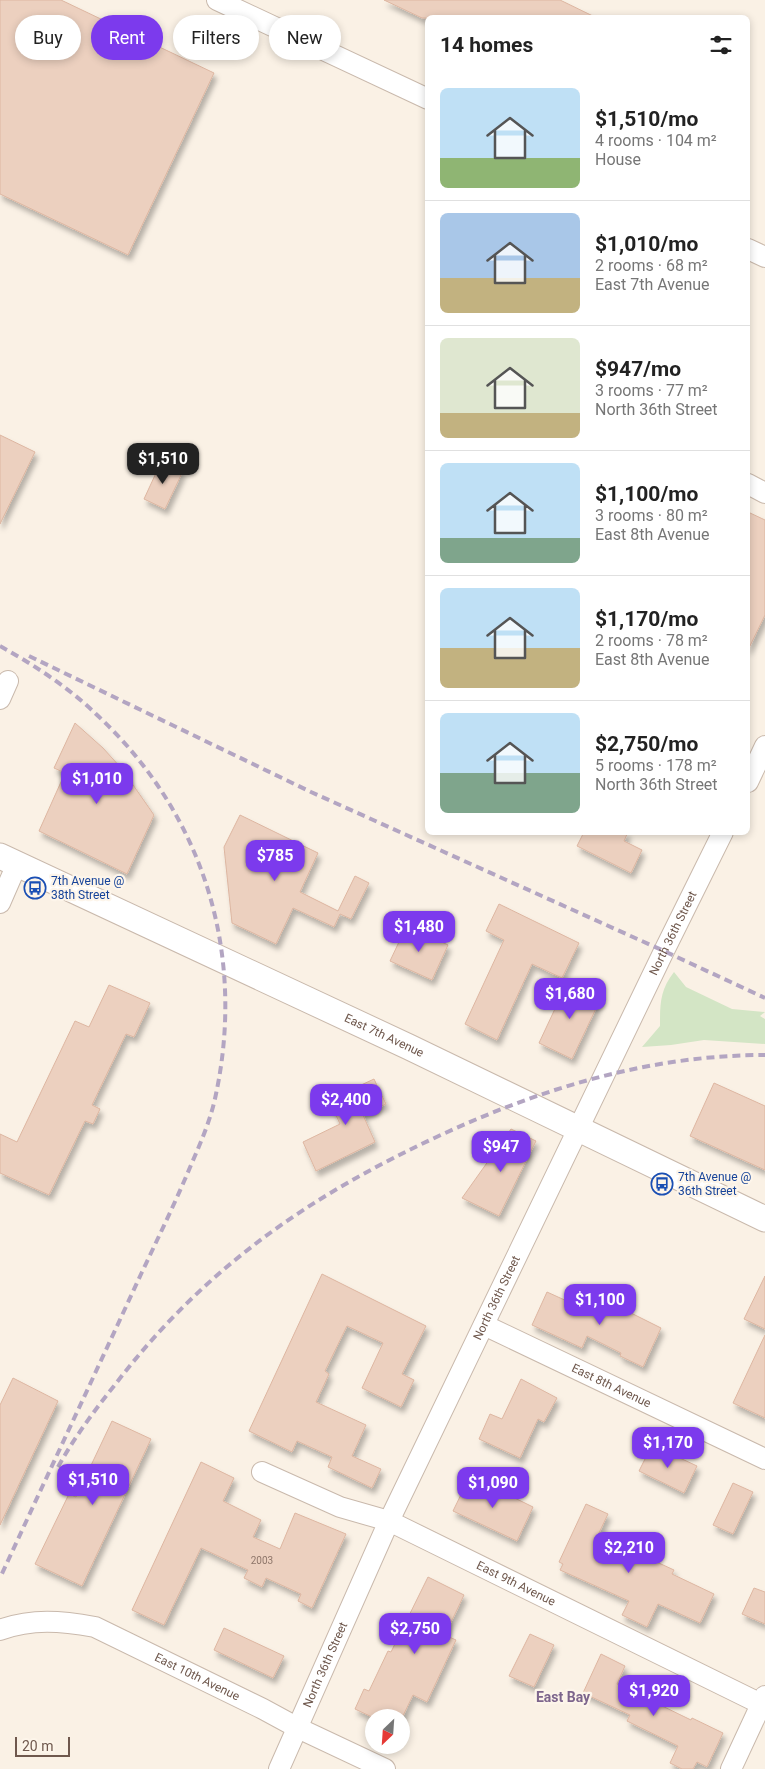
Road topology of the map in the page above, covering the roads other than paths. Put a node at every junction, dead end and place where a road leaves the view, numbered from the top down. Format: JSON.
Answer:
{"nodes":[{"id":1,"x":217,"y":0,"type":"edge"},
{"id":2,"x":425,"y":98,"type":"edge"},
{"id":3,"x":750,"y":250,"type":"edge"},
{"id":4,"x":765,"y":257,"type":"edge"},
{"id":5,"x":750,"y":485,"type":"edge"},
{"id":6,"x":765,"y":492,"type":"edge"},
{"id":7,"x":765,"y":746,"type":"edge"},
{"id":8,"x":750,"y":778,"type":"edge"},
{"id":9,"x":722,"y":835,"type":"edge"},
{"id":10,"x":9,"y":860,"type":"edge"},
{"id":11,"x":0,"y":903,"type":"edge"},
{"id":12,"x":578,"y":1128,"type":"junction"},
{"id":13,"x":765,"y":1219,"type":"edge"},
{"id":14,"x":484,"y":1326,"type":"junction"},
{"id":15,"x":765,"y":1459,"type":"edge"},
{"id":16,"x":262,"y":1472,"type":"dead end"},
{"id":17,"x":389,"y":1521,"type":"junction"},
{"id":18,"x":0,"y":1630,"type":"edge"},
{"id":19,"x":764,"y":1702,"type":"edge"},
{"id":20,"x":298,"y":1728,"type":"junction"},
{"id":21,"x":279,"y":1769,"type":"edge"},
{"id":22,"x":385,"y":1769,"type":"edge"},
{"id":23,"x":730,"y":1769,"type":"edge"}],
"edges":[{"from":1,"to":2,"type":"street"},
{"from":3,"to":4,"type":"street"},
{"from":5,"to":6,"type":"street"},
{"from":7,"to":8,"type":"street"},
{"from":9,"to":12,"type":"street","name":"North 36th Street"},
{"from":10,"to":11,"type":"street"},
{"from":10,"to":12,"type":"street","name":"East 7th Avenue"},
{"from":12,"to":13,"type":"street","name":"East 7th Avenue"},
{"from":12,"to":14,"type":"street","name":"North 36th Street"},
{"from":14,"to":15,"type":"street","name":"East 8th Avenue"},
{"from":14,"to":17,"type":"street","name":"North 36th Street"},
{"from":16,"to":17,"type":"street","name":"East 9th Avenue"},
{"from":17,"to":19,"type":"street","name":"East 9th Avenue"},
{"from":17,"to":20,"type":"street","name":"North 36th Street"},
{"from":18,"to":20,"type":"street","name":"East 10th Avenue"},
{"from":19,"to":23,"type":"street"},
{"from":20,"to":21,"type":"street","name":"North 36th Street"},
{"from":20,"to":22,"type":"street","name":"East 10th Avenue"}]}
